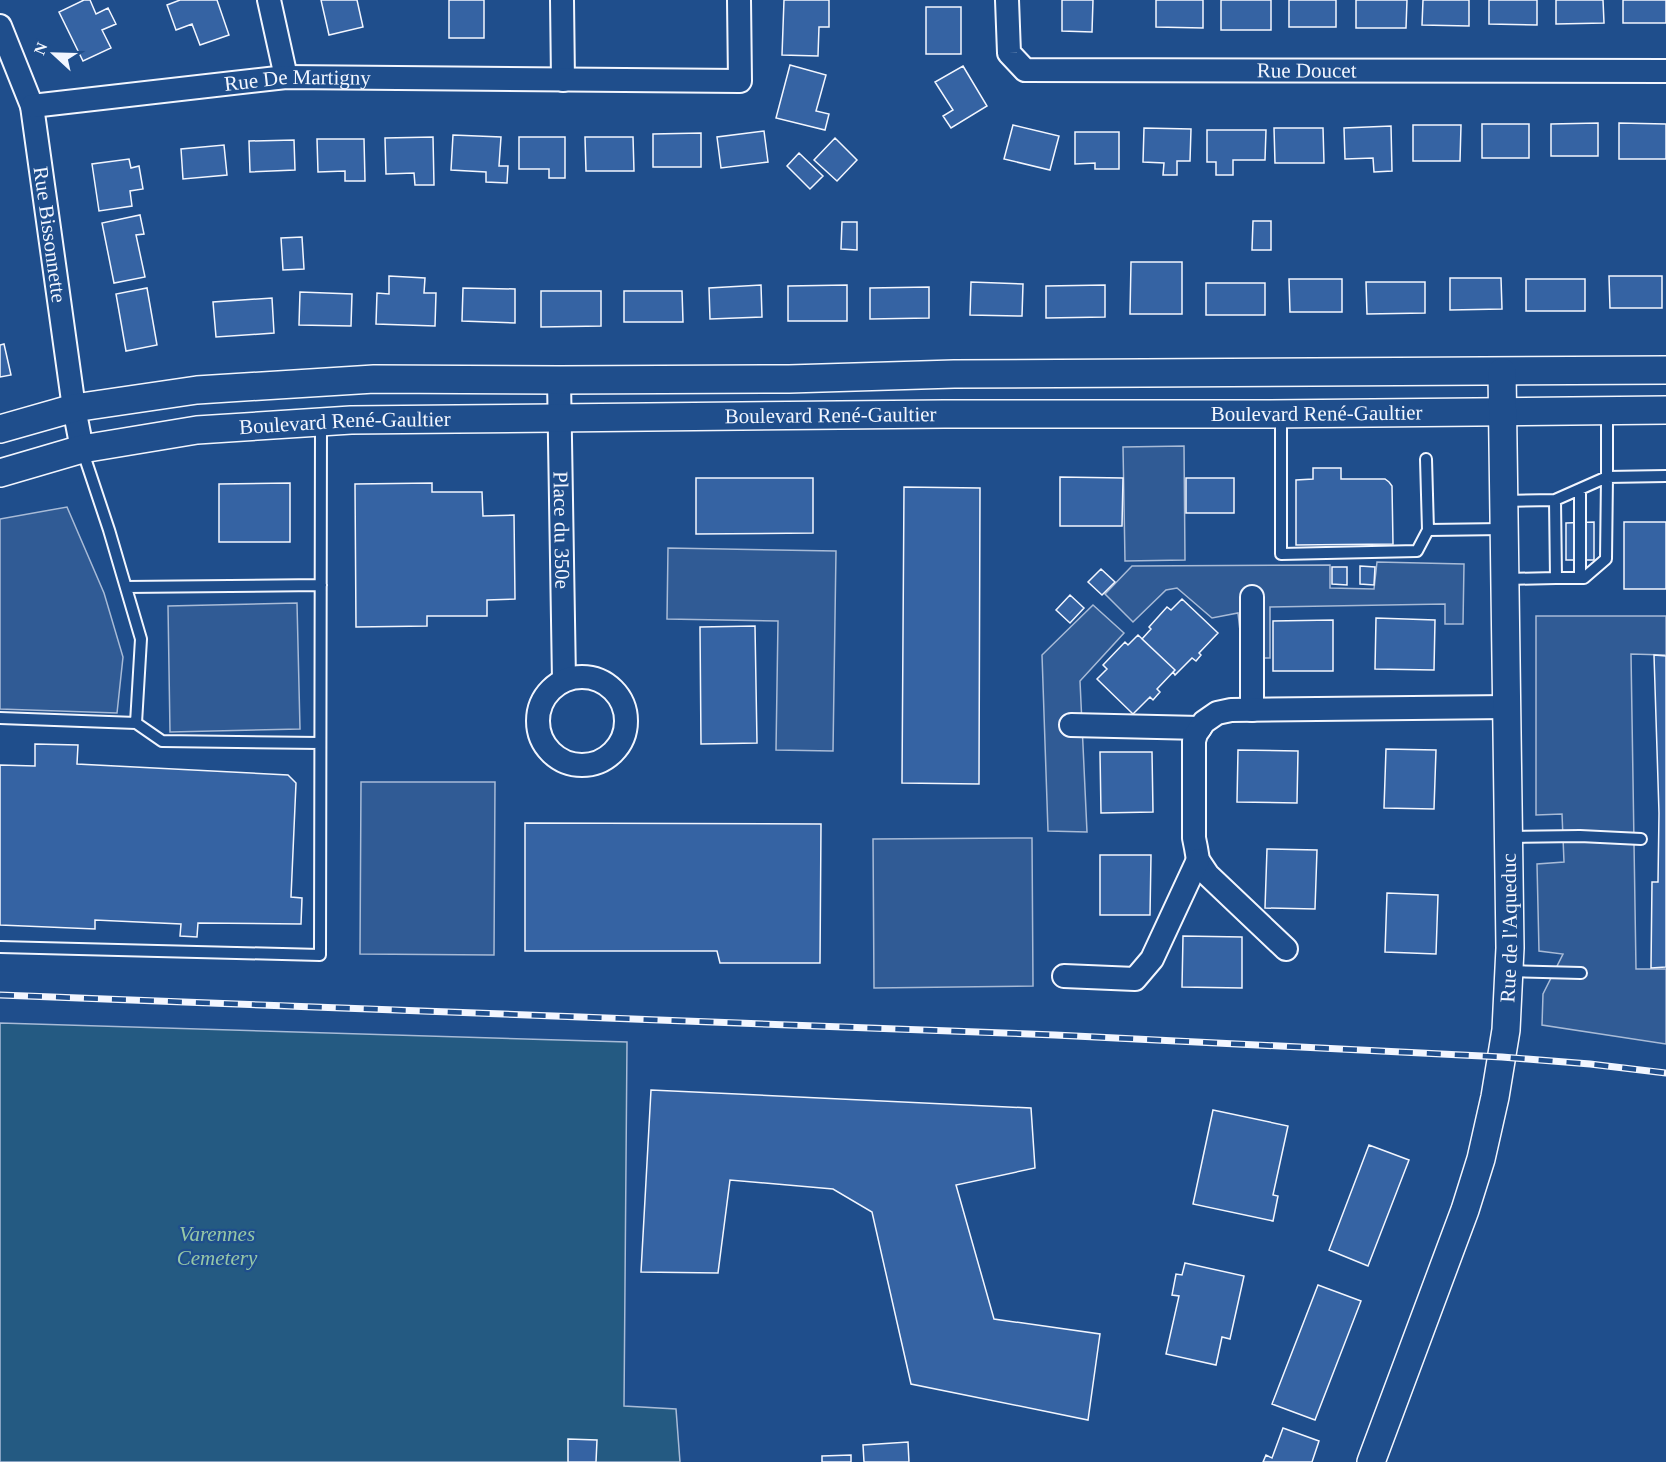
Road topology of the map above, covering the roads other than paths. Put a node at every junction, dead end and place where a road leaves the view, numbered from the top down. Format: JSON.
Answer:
{"nodes":[{"id":1,"x":269,"y":0,"type":"edge"},
{"id":2,"x":562,"y":0,"type":"edge"},
{"id":3,"x":739,"y":0,"type":"edge"},
{"id":4,"x":1007,"y":0,"type":"edge"},
{"id":5,"x":0,"y":26,"type":"edge"},
{"id":6,"x":1666,"y":70,"type":"edge"},
{"id":7,"x":286,"y":77,"type":"junction"},
{"id":8,"x":563,"y":80,"type":"junction"},
{"id":9,"x":32,"y":106,"type":"junction"},
{"id":10,"x":1666,"y":370,"type":"edge"},
{"id":11,"x":1502,"y":372,"type":"junction"},
{"id":12,"x":789,"y":379,"type":"junction"},
{"id":13,"x":559,"y":380,"type":"junction"},
{"id":14,"x":321,"y":382,"type":"junction"},
{"id":15,"x":74,"y":408,"type":"junction"},
{"id":16,"x":1666,"y":410,"type":"edge"},
{"id":17,"x":1503,"y":411,"type":"junction"},
{"id":18,"x":1607,"y":411,"type":"junction"},
{"id":19,"x":1281,"y":414,"type":"junction"},
{"id":20,"x":790,"y":416,"type":"junction"},
{"id":21,"x":559,"y":418,"type":"junction"},
{"id":22,"x":321,"y":422,"type":"junction"},
{"id":23,"x":0,"y":429,"type":"edge"},
{"id":24,"x":82,"y":449,"type":"junction"},
{"id":25,"x":1426,"y":459,"type":"dead end"},
{"id":26,"x":0,"y":473,"type":"edge"},
{"id":27,"x":1666,"y":476,"type":"edge"},
{"id":28,"x":1607,"y":477,"type":"junction"},
{"id":29,"x":1580,"y":489,"type":"junction"},
{"id":30,"x":1555,"y":500,"type":"junction"},
{"id":31,"x":1504,"y":501,"type":"junction"},
{"id":32,"x":1504,"y":529,"type":"junction"},
{"id":33,"x":1428,"y":530,"type":"junction"},
{"id":34,"x":1556,"y":578,"type":"junction"},
{"id":35,"x":1580,"y":578,"type":"junction"},
{"id":36,"x":1505,"y":579,"type":"junction"},
{"id":37,"x":321,"y":585,"type":"junction"},
{"id":38,"x":126,"y":587,"type":"junction"},
{"id":39,"x":1252,"y":597,"type":"dead end"},
{"id":40,"x":564,"y":680,"type":"dead end"},
{"id":41,"x":1507,"y":707,"type":"junction"},
{"id":42,"x":1252,"y":710,"type":"junction"},
{"id":43,"x":0,"y":718,"type":"edge"},
{"id":44,"x":136,"y":723,"type":"junction"},
{"id":45,"x":1071,"y":725,"type":"dead end"},
{"id":46,"x":1200,"y":728,"type":"junction"},
{"id":47,"x":320,"y":743,"type":"junction"},
{"id":48,"x":1508,"y":837,"type":"junction"},
{"id":49,"x":1641,"y":839,"type":"dead end"},
{"id":50,"x":1198,"y":860,"type":"junction"},
{"id":51,"x":0,"y":947,"type":"edge"},
{"id":52,"x":1286,"y":949,"type":"dead end"},
{"id":53,"x":1509,"y":971,"type":"junction"},
{"id":54,"x":1581,"y":973,"type":"dead end"},
{"id":55,"x":1064,"y":976,"type":"dead end"},
{"id":56,"x":1371,"y":1462,"type":"edge"}],
"edges":[{"from":1,"to":7,"type":"street"},
{"from":2,"to":8,"type":"street"},
{"from":3,"to":8,"type":"street","name":"Rue De Martigny"},
{"from":4,"to":6,"type":"street","name":"Rue Doucet"},
{"from":5,"to":9,"type":"street","name":"Rue Bissonnette"},
{"from":7,"to":8,"type":"street","name":"Rue De Martigny"},
{"from":7,"to":9,"type":"street","name":"Rue De Martigny"},
{"from":9,"to":15,"type":"street","name":"Rue Bissonnette"},
{"from":10,"to":11,"type":"street","name":"Boulevard René-Gaultier"},
{"from":11,"to":12,"type":"street","name":"Boulevard René-Gaultier"},
{"from":11,"to":17,"type":"street","name":"Rue de l'Aqueduc"},
{"from":12,"to":13,"type":"street","name":"Boulevard René-Gaultier"},
{"from":12,"to":20,"type":"street"},
{"from":13,"to":14,"type":"street","name":"Boulevard René-Gaultier"},
{"from":13,"to":21,"type":"street","name":"Place du 350e"},
{"from":14,"to":15,"type":"street","name":"Boulevard René-Gaultier"},
{"from":14,"to":22,"type":"street"},
{"from":15,"to":23,"type":"street","name":"Boulevard René-Gaultier"},
{"from":15,"to":24,"type":"street","name":"Rue Bissonnette"},
{"from":16,"to":18,"type":"street","name":"Boulevard René-Gaultier"},
{"from":17,"to":18,"type":"street","name":"Boulevard René-Gaultier"},
{"from":17,"to":19,"type":"street","name":"Boulevard René-Gaultier"},
{"from":17,"to":31,"type":"street","name":"Rue de l'Aqueduc"},
{"from":18,"to":28,"type":"lane"},
{"from":19,"to":20,"type":"street","name":"Boulevard René-Gaultier"},
{"from":19,"to":33,"type":"lane"},
{"from":20,"to":21,"type":"street","name":"Boulevard René-Gaultier"},
{"from":21,"to":22,"type":"street","name":"Boulevard René-Gaultier"},
{"from":21,"to":40,"type":"street","name":"Place du 350e"},
{"from":22,"to":24,"type":"street","name":"Boulevard René-Gaultier"},
{"from":22,"to":37,"type":"lane"},
{"from":24,"to":26,"type":"street","name":"Boulevard René-Gaultier"},
{"from":24,"to":38,"type":"lane"},
{"from":25,"to":33,"type":"lane"},
{"from":27,"to":28,"type":"lane"},
{"from":28,"to":29,"type":"lane"},
{"from":28,"to":35,"type":"lane"},
{"from":29,"to":30,"type":"lane"},
{"from":29,"to":35,"type":"lane"},
{"from":30,"to":31,"type":"lane"},
{"from":30,"to":34,"type":"lane"},
{"from":31,"to":32,"type":"street","name":"Rue de l'Aqueduc"},
{"from":32,"to":33,"type":"lane"},
{"from":32,"to":36,"type":"street","name":"Rue de l'Aqueduc"},
{"from":34,"to":35,"type":"lane"},
{"from":34,"to":36,"type":"lane"},
{"from":36,"to":41,"type":"street","name":"Rue de l'Aqueduc"},
{"from":37,"to":38,"type":"lane"},
{"from":37,"to":47,"type":"lane"},
{"from":38,"to":44,"type":"lane"},
{"from":39,"to":42,"type":"street"},
{"from":41,"to":42,"type":"street"},
{"from":41,"to":48,"type":"street","name":"Rue de l'Aqueduc"},
{"from":42,"to":46,"type":"street"},
{"from":43,"to":44,"type":"lane"},
{"from":44,"to":47,"type":"lane"},
{"from":45,"to":46,"type":"street"},
{"from":46,"to":50,"type":"street"},
{"from":47,"to":51,"type":"lane"},
{"from":48,"to":49,"type":"lane"},
{"from":48,"to":53,"type":"street","name":"Rue de l'Aqueduc"},
{"from":50,"to":52,"type":"street"},
{"from":50,"to":55,"type":"street"},
{"from":53,"to":54,"type":"lane"},
{"from":53,"to":56,"type":"street","name":"Rue de l'Aqueduc"}]}
